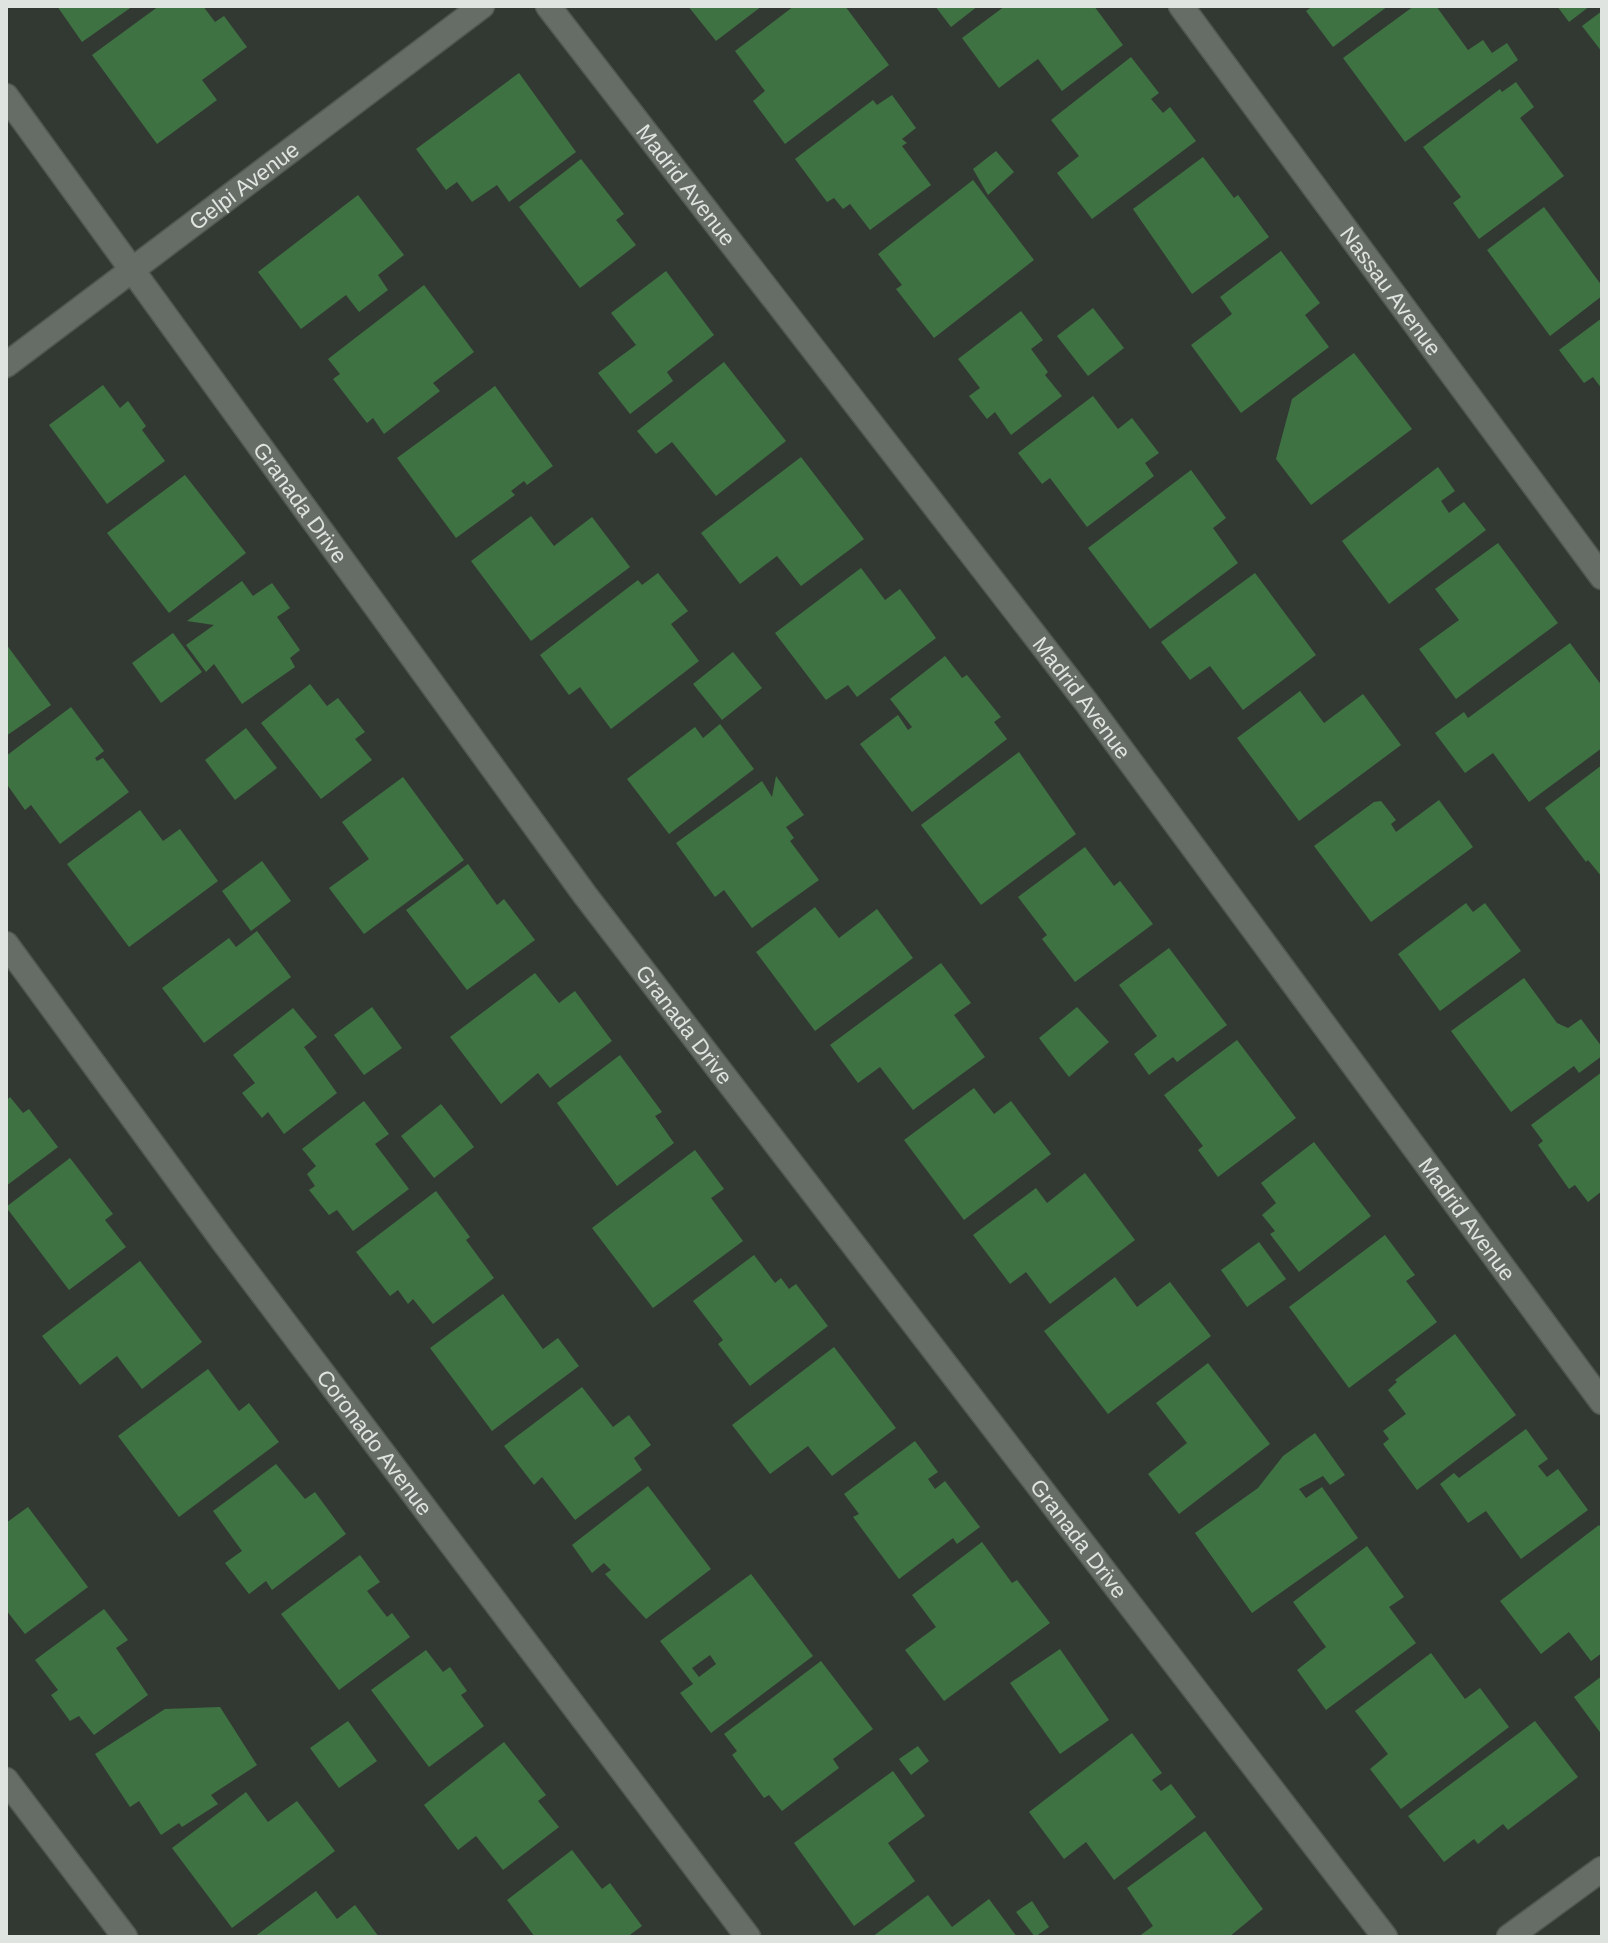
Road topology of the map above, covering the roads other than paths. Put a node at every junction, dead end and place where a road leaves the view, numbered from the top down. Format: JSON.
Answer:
{"nodes":[{"id":1,"x":482,"y":6,"type":"edge"},
{"id":2,"x":548,"y":6,"type":"edge"},
{"id":3,"x":1181,"y":6,"type":"edge"},
{"id":4,"x":6,"y":96,"type":"edge"},
{"id":5,"x":132,"y":270,"type":"junction"},
{"id":6,"x":6,"y":365,"type":"edge"},
{"id":7,"x":1602,"y":577,"type":"edge"},
{"id":8,"x":6,"y":944,"type":"edge"},
{"id":9,"x":1602,"y":1402,"type":"edge"},
{"id":10,"x":6,"y":1780,"type":"edge"},
{"id":11,"x":1602,"y":1869,"type":"edge"},
{"id":12,"x":125,"y":1937,"type":"edge"},
{"id":13,"x":748,"y":1937,"type":"edge"},
{"id":14,"x":1385,"y":1937,"type":"edge"},
{"id":15,"x":1509,"y":1937,"type":"edge"}],
"edges":[{"from":1,"to":5,"type":"street","name":"Gelpi Avenue"},
{"from":2,"to":9,"type":"street","name":"Madrid Avenue"},
{"from":3,"to":7,"type":"street","name":"Nassau Avenue"},
{"from":4,"to":5,"type":"street","name":"Granada Drive"},
{"from":5,"to":6,"type":"street","name":"Gelpi Avenue"},
{"from":5,"to":14,"type":"street","name":"Granada Drive"},
{"from":8,"to":13,"type":"street","name":"Coronado Avenue"},
{"from":10,"to":12,"type":"street"},
{"from":11,"to":15,"type":"street"}]}
